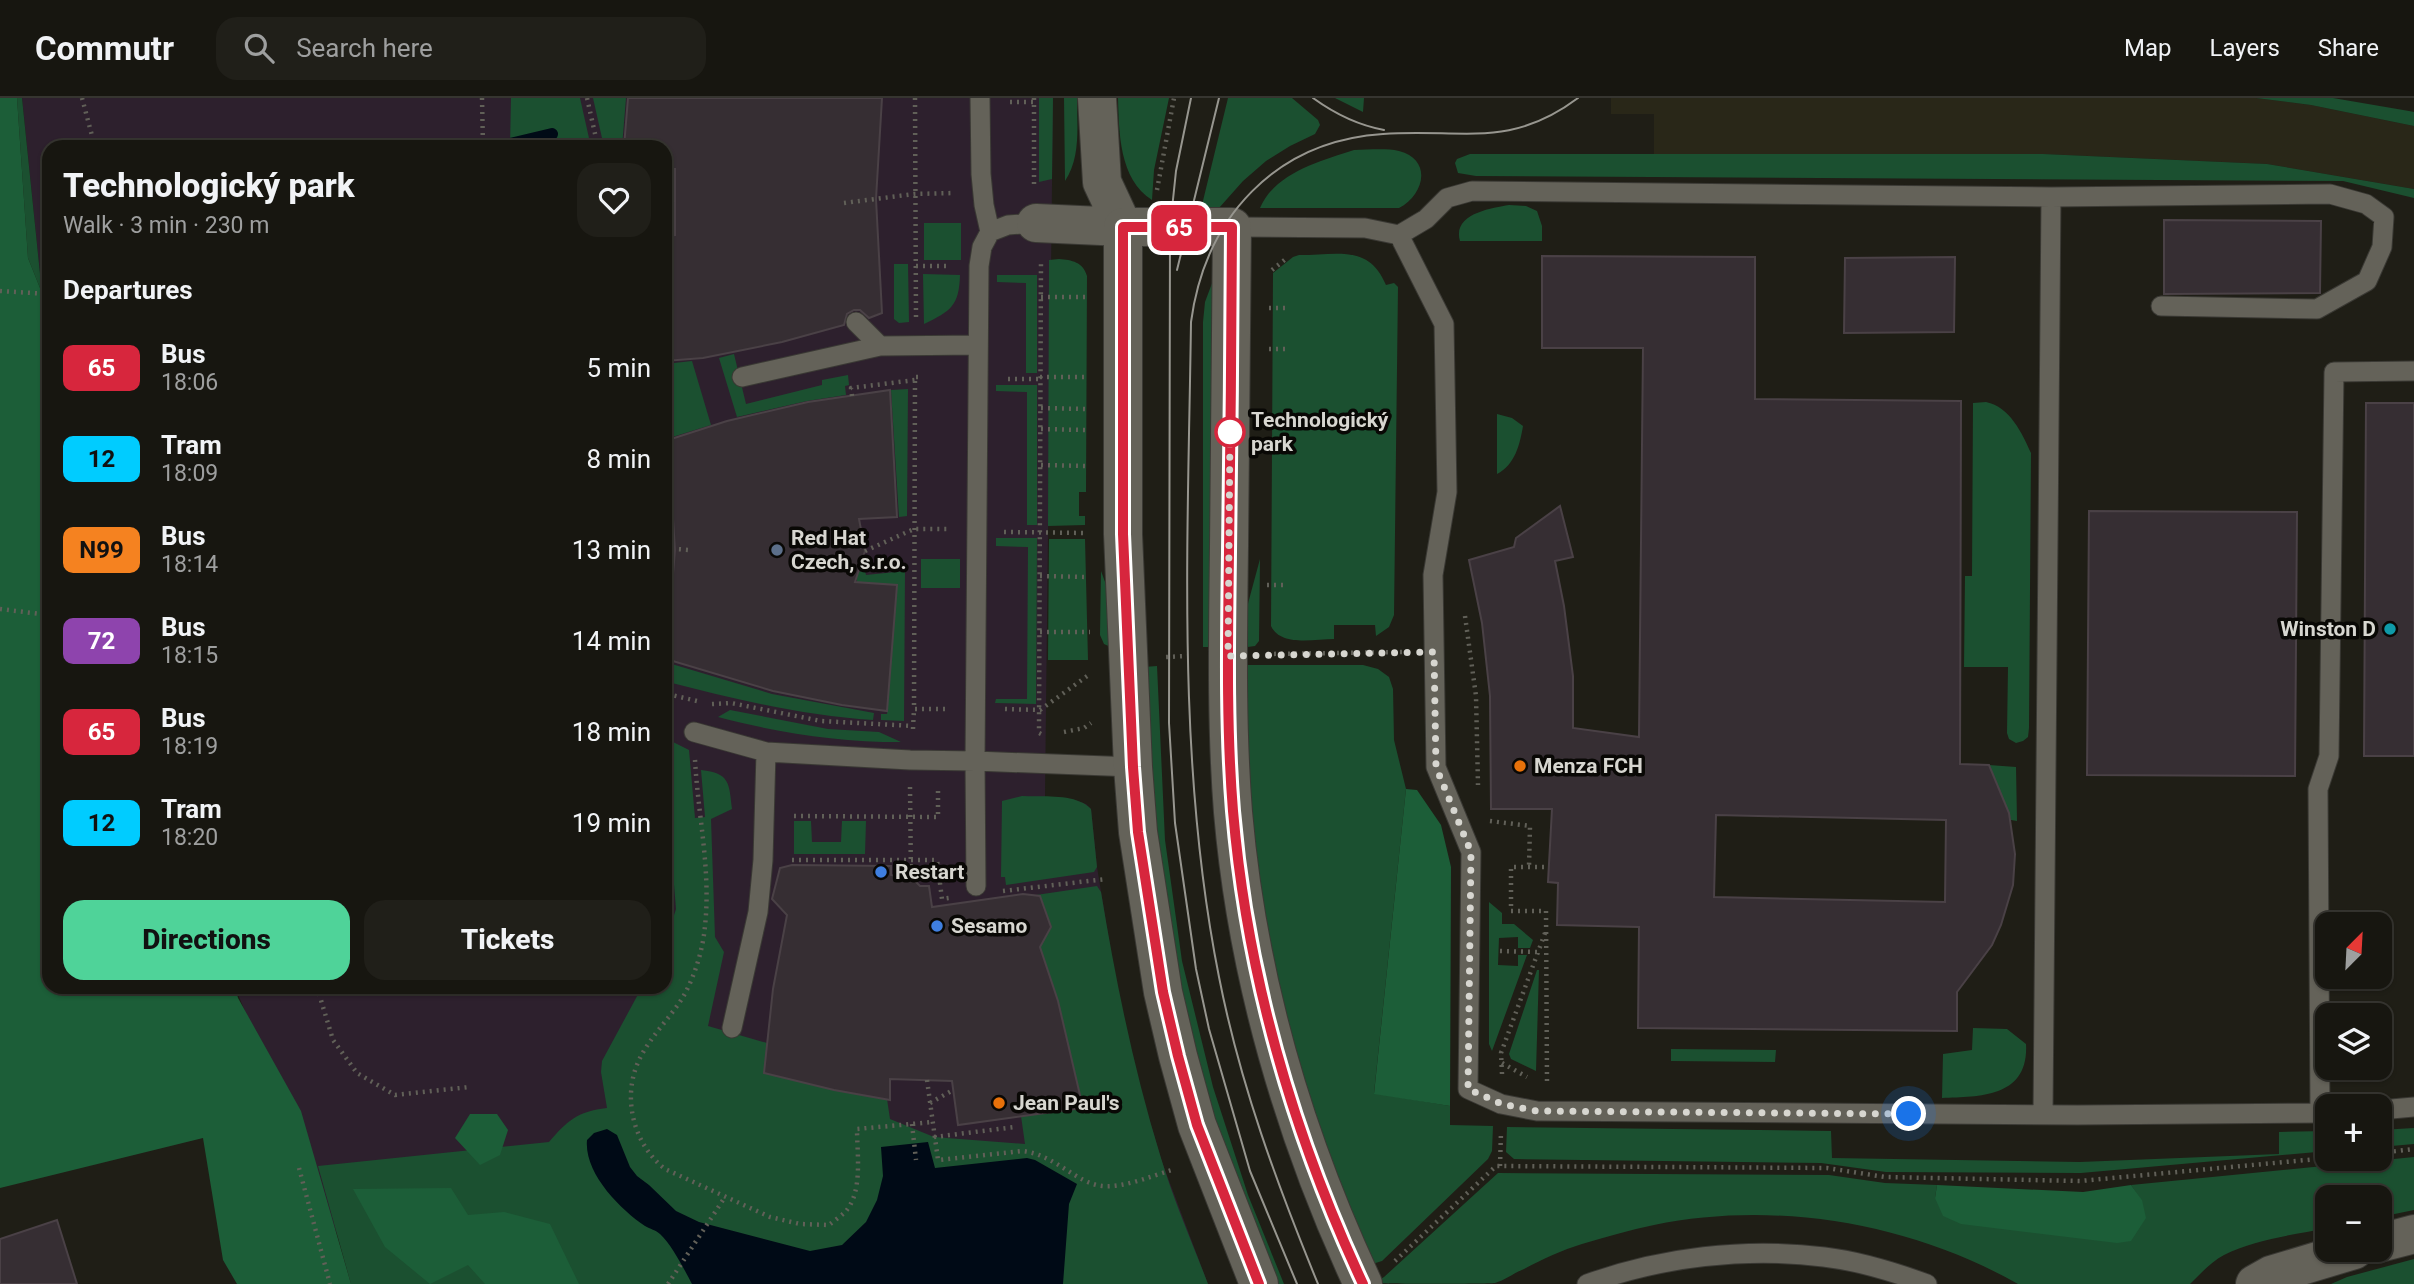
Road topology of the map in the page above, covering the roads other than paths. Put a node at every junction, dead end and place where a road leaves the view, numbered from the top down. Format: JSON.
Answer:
{"nodes":[{"id":1,"x":980,"y":98,"type":"edge"},
{"id":2,"x":1097,"y":98,"type":"edge"},
{"id":3,"x":2051,"y":197,"type":"junction"},
{"id":4,"x":1037,"y":222,"type":"joint"},
{"id":5,"x":1123,"y":227,"type":"junction"},
{"id":6,"x":1232,"y":227,"type":"junction"},
{"id":7,"x":990,"y":232,"type":"junction"},
{"id":8,"x":1399,"y":235,"type":"junction"},
{"id":9,"x":2161,"y":306,"type":"dead end"},
{"id":10,"x":856,"y":322,"type":"dead end"},
{"id":11,"x":978,"y":345,"type":"junction"},
{"id":12,"x":880,"y":346,"type":"junction"},
{"id":13,"x":2414,"y":371,"type":"edge"},
{"id":14,"x":742,"y":377,"type":"dead end"},
{"id":15,"x":694,"y":732,"type":"dead end"},
{"id":16,"x":766,"y":752,"type":"junction"},
{"id":17,"x":975,"y":761,"type":"junction"},
{"id":18,"x":1133,"y":767,"type":"junction"},
{"id":19,"x":986,"y":889,"type":"road end"},
{"id":20,"x":732,"y":1028,"type":"dead end"},
{"id":21,"x":2324,"y":1094,"type":"edge"},
{"id":22,"x":2414,"y":1107,"type":"edge"},
{"id":23,"x":2392,"y":1110,"type":"edge"},
{"id":24,"x":2315,"y":1113,"type":"edge"},
{"id":25,"x":2043,"y":1114,"type":"junction"},
{"id":26,"x":2414,"y":1234,"type":"edge"},
{"id":27,"x":2392,"y":1240,"type":"edge"},
{"id":28,"x":2315,"y":1261,"type":"edge"},
{"id":29,"x":1376,"y":1275,"type":"edge"},
{"id":30,"x":1259,"y":1284,"type":"edge"},
{"id":31,"x":1587,"y":1284,"type":"edge"},
{"id":32,"x":1927,"y":1284,"type":"edge"},
{"id":33,"x":2255,"y":1284,"type":"edge"}],
"edges":[{"from":1,"to":7,"type":"lane"},
{"from":2,"to":5,"type":"street"},
{"from":3,"to":8,"type":"lane"},
{"from":3,"to":9,"type":"lane"},
{"from":3,"to":25,"type":"lane"},
{"from":4,"to":5,"type":"street"},
{"from":4,"to":7,"type":"lane"},
{"from":5,"to":6,"type":"street"},
{"from":5,"to":18,"type":"street"},
{"from":6,"to":8,"type":"lane"},
{"from":6,"to":29,"type":"street"},
{"from":7,"to":11,"type":"lane"},
{"from":8,"to":25,"type":"lane"},
{"from":10,"to":12,"type":"lane"},
{"from":11,"to":12,"type":"lane"},
{"from":11,"to":17,"type":"lane"},
{"from":12,"to":14,"type":"lane"},
{"from":13,"to":21,"type":"lane"},
{"from":15,"to":16,"type":"lane"},
{"from":16,"to":17,"type":"lane"},
{"from":16,"to":20,"type":"lane"},
{"from":17,"to":18,"type":"lane"},
{"from":17,"to":19,"type":"lane"},
{"from":18,"to":30,"type":"street"},
{"from":22,"to":23,"type":"lane"},
{"from":24,"to":25,"type":"lane"},
{"from":26,"to":27,"type":"street"},
{"from":28,"to":33,"type":"street"},
{"from":31,"to":32,"type":"lane"}]}
